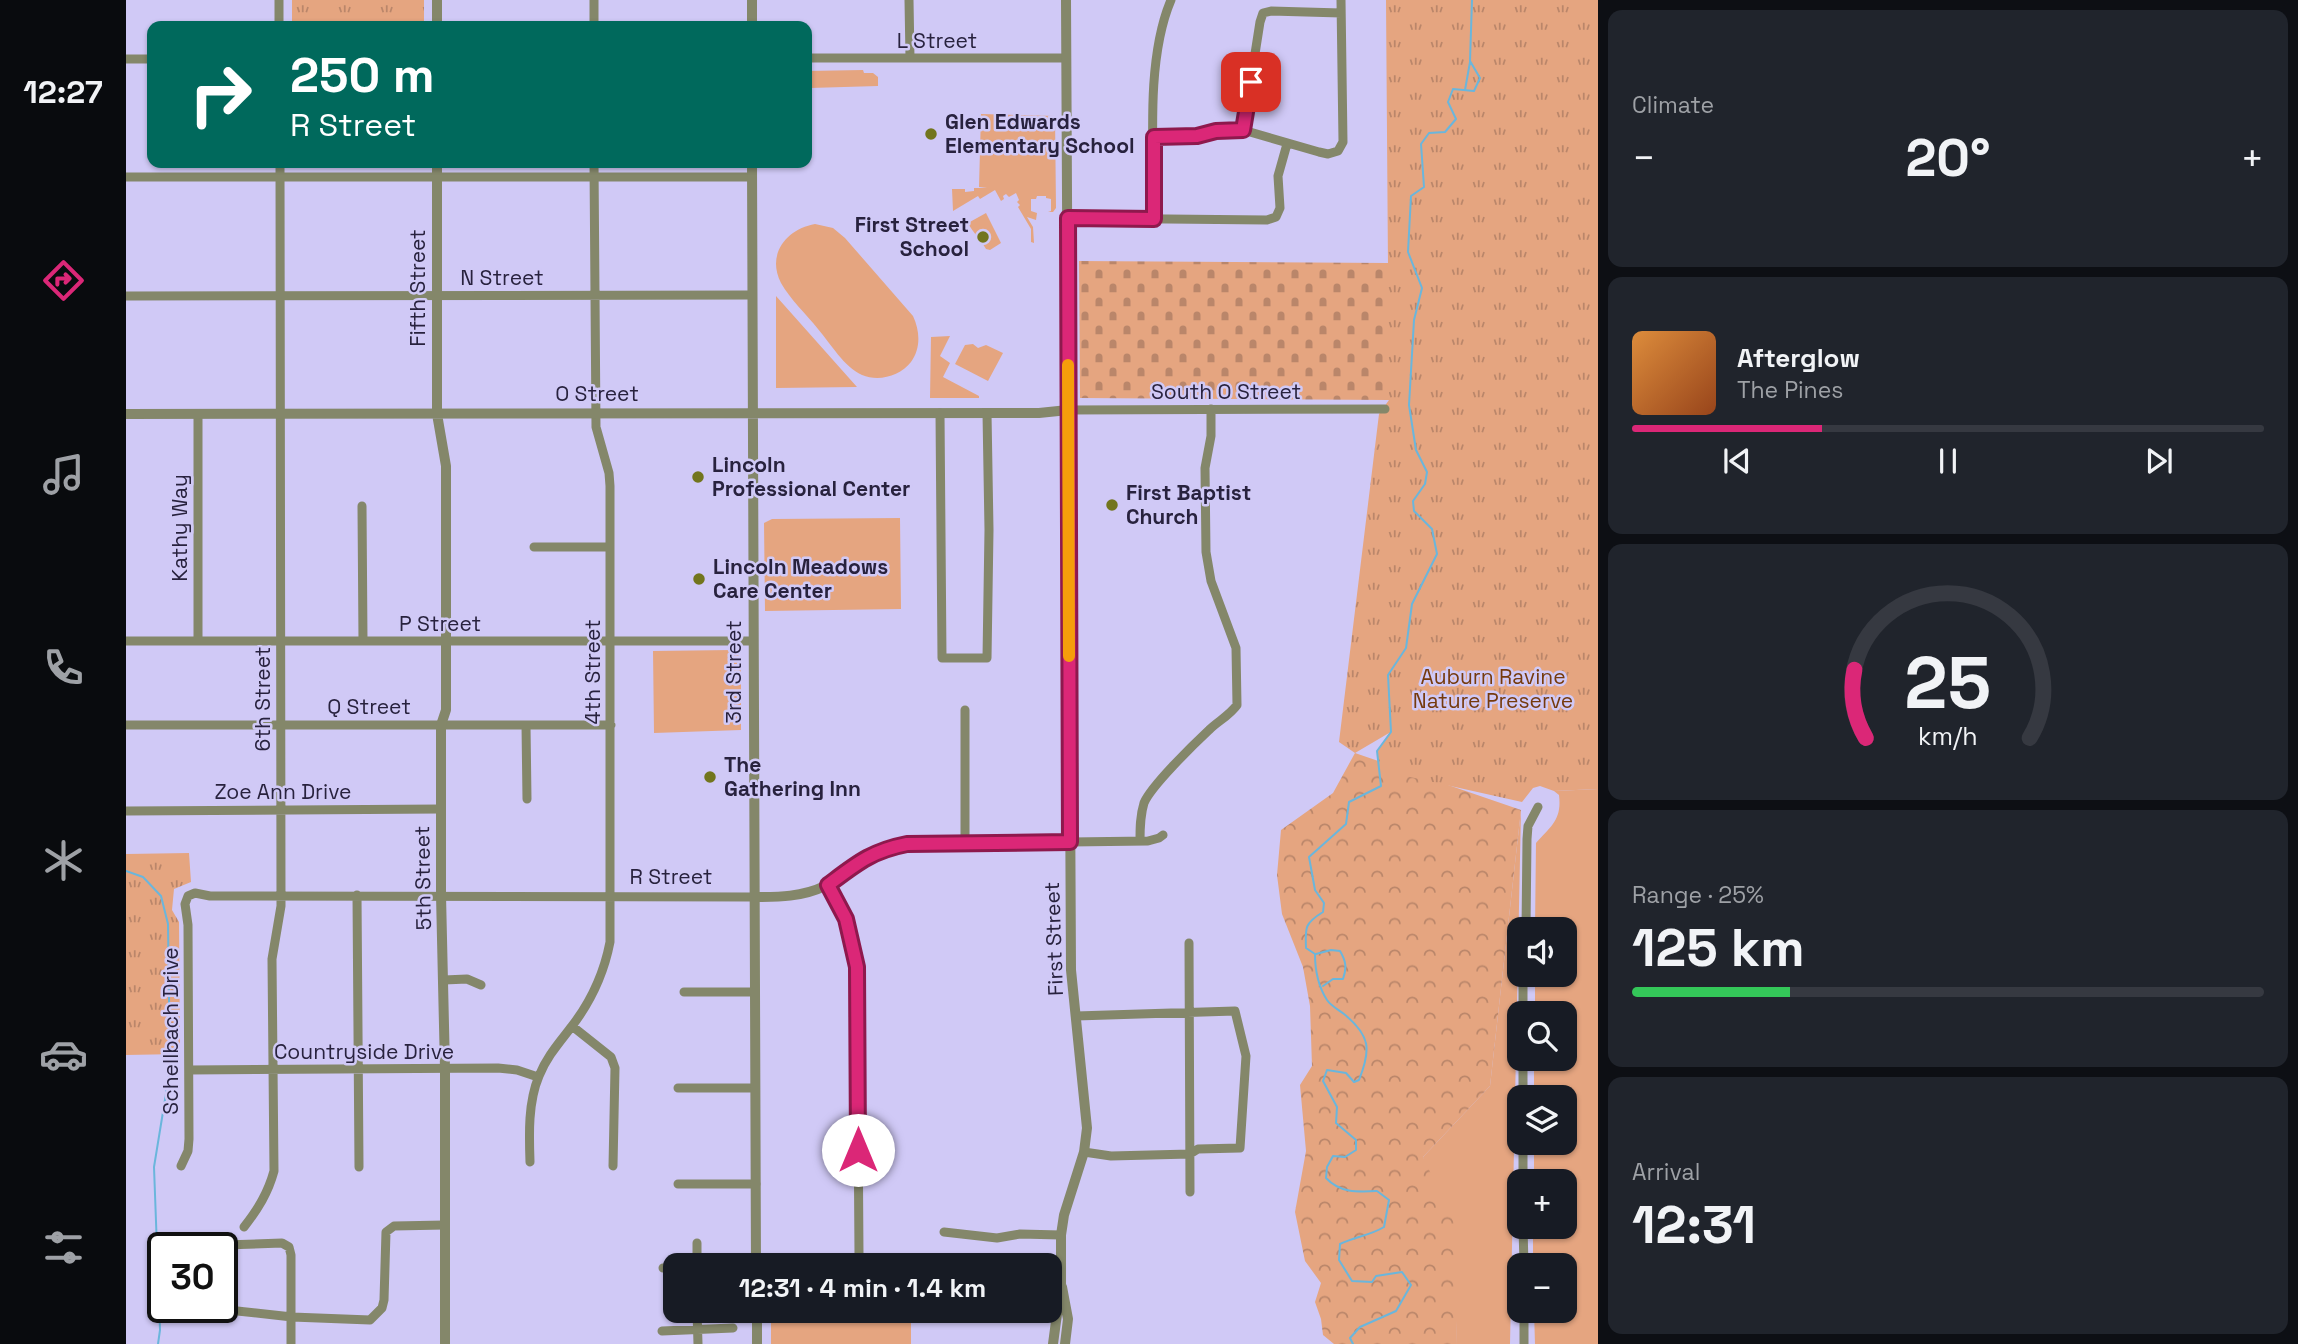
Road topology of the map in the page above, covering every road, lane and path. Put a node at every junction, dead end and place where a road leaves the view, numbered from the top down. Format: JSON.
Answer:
{"nodes":[{"id":1,"x":279,"y":0,"type":"edge"},
{"id":2,"x":437,"y":0,"type":"edge"},
{"id":3,"x":594,"y":0,"type":"edge"},
{"id":4,"x":752,"y":0,"type":"edge"},
{"id":5,"x":909,"y":0,"type":"edge"},
{"id":6,"x":1066,"y":0,"type":"edge"},
{"id":7,"x":1171,"y":0,"type":"edge"},
{"id":8,"x":1341,"y":0,"type":"edge"},
{"id":9,"x":1341,"y":13,"type":"junction"},
{"id":10,"x":279,"y":21,"type":"edge"},
{"id":11,"x":437,"y":21,"type":"edge"},
{"id":12,"x":594,"y":21,"type":"edge"},
{"id":13,"x":752,"y":21,"type":"edge"},
{"id":14,"x":812,"y":58,"type":"edge"},
{"id":15,"x":909,"y":58,"type":"junction"},
{"id":16,"x":1066,"y":58,"type":"junction"},
{"id":17,"x":126,"y":59,"type":"edge"},
{"id":18,"x":147,"y":59,"type":"edge"},
{"id":19,"x":1243,"y":130,"type":"junction"},
{"id":20,"x":1154,"y":137,"type":"junction"},
{"id":21,"x":1287,"y":144,"type":"junction"},
{"id":22,"x":279,"y":168,"type":"edge"},
{"id":23,"x":437,"y":168,"type":"edge"},
{"id":24,"x":594,"y":168,"type":"edge"},
{"id":25,"x":752,"y":168,"type":"edge"},
{"id":26,"x":126,"y":177,"type":"edge"},
{"id":27,"x":280,"y":177,"type":"junction"},
{"id":28,"x":437,"y":177,"type":"junction"},
{"id":29,"x":594,"y":177,"type":"junction"},
{"id":30,"x":752,"y":177,"type":"junction"},
{"id":31,"x":1068,"y":218,"type":"junction"},
{"id":32,"x":1154,"y":219,"type":"junction"},
{"id":33,"x":595,"y":295,"type":"junction"},
{"id":34,"x":751,"y":295,"type":"junction"},
{"id":35,"x":126,"y":296,"type":"edge"},
{"id":36,"x":279,"y":296,"type":"junction"},
{"id":37,"x":437,"y":296,"type":"junction"},
{"id":38,"x":1068,"y":410,"type":"junction"},
{"id":39,"x":1211,"y":410,"type":"junction"},
{"id":40,"x":1385,"y":410,"type":"dead end"},
{"id":41,"x":940,"y":413,"type":"junction"},
{"id":42,"x":987,"y":413,"type":"junction"},
{"id":43,"x":126,"y":414,"type":"edge"},
{"id":44,"x":198,"y":414,"type":"junction"},
{"id":45,"x":279,"y":414,"type":"junction"},
{"id":46,"x":437,"y":414,"type":"junction"},
{"id":47,"x":595,"y":414,"type":"junction"},
{"id":48,"x":752,"y":414,"type":"junction"},
{"id":49,"x":362,"y":506,"type":"dead end"},
{"id":50,"x":534,"y":547,"type":"dead end"},
{"id":51,"x":610,"y":547,"type":"junction"},
{"id":52,"x":126,"y":641,"type":"edge"},
{"id":53,"x":198,"y":641,"type":"junction"},
{"id":54,"x":363,"y":641,"type":"junction"},
{"id":55,"x":446,"y":641,"type":"junction"},
{"id":56,"x":611,"y":641,"type":"junction"},
{"id":57,"x":753,"y":641,"type":"junction"},
{"id":58,"x":280,"y":642,"type":"junction"},
{"id":59,"x":965,"y":710,"type":"dead end"},
{"id":60,"x":126,"y":725,"type":"edge"},
{"id":61,"x":280,"y":725,"type":"junction"},
{"id":62,"x":441,"y":725,"type":"junction"},
{"id":63,"x":526,"y":725,"type":"junction"},
{"id":64,"x":611,"y":725,"type":"junction"},
{"id":65,"x":527,"y":799,"type":"dead end"},
{"id":66,"x":1538,"y":807,"type":"dead end"},
{"id":67,"x":441,"y":809,"type":"junction"},
{"id":68,"x":126,"y":810,"type":"edge"},
{"id":69,"x":281,"y":810,"type":"junction"},
{"id":70,"x":1163,"y":835,"type":"dead end"},
{"id":71,"x":1140,"y":841,"type":"junction"},
{"id":72,"x":965,"y":842,"type":"junction"},
{"id":73,"x":1070,"y":842,"type":"junction"},
{"id":74,"x":828,"y":885,"type":"junction"},
{"id":75,"x":188,"y":895,"type":"joint"},
{"id":76,"x":280,"y":895,"type":"junction"},
{"id":77,"x":357,"y":895,"type":"junction"},
{"id":78,"x":441,"y":895,"type":"junction"},
{"id":79,"x":611,"y":896,"type":"junction"},
{"id":80,"x":754,"y":897,"type":"junction"},
{"id":81,"x":1526,"y":917,"type":"edge"},
{"id":82,"x":1189,"y":943,"type":"dead end"},
{"id":83,"x":444,"y":979,"type":"junction"},
{"id":84,"x":481,"y":985,"type":"dead end"},
{"id":85,"x":684,"y":992,"type":"dead end"},
{"id":86,"x":755,"y":992,"type":"junction"},
{"id":87,"x":1190,"y":1014,"type":"junction"},
{"id":88,"x":1076,"y":1016,"type":"junction"},
{"id":89,"x":572,"y":1027,"type":"junction"},
{"id":90,"x":358,"y":1069,"type":"junction"},
{"id":91,"x":445,"y":1069,"type":"junction"},
{"id":92,"x":189,"y":1070,"type":"junction"},
{"id":93,"x":273,"y":1070,"type":"junction"},
{"id":94,"x":538,"y":1077,"type":"junction"},
{"id":95,"x":678,"y":1088,"type":"dead end"},
{"id":96,"x":755,"y":1088,"type":"junction"},
{"id":97,"x":1084,"y":1153,"type":"junction"},
{"id":98,"x":1190,"y":1154,"type":"junction"},
{"id":99,"x":530,"y":1162,"type":"dead end"},
{"id":100,"x":181,"y":1166,"type":"dead end"},
{"id":101,"x":359,"y":1167,"type":"dead end"},
{"id":102,"x":613,"y":1167,"type":"dead end"},
{"id":103,"x":678,"y":1184,"type":"dead end"},
{"id":104,"x":756,"y":1184,"type":"junction"},
{"id":105,"x":1190,"y":1192,"type":"dead end"},
{"id":106,"x":445,"y":1225,"type":"junction"},
{"id":107,"x":244,"y":1227,"type":"dead end"},
{"id":108,"x":944,"y":1232,"type":"dead end"},
{"id":109,"x":1061,"y":1235,"type":"junction"},
{"id":110,"x":697,"y":1243,"type":"dead end"},
{"id":111,"x":238,"y":1245,"type":"edge"},
{"id":112,"x":697,"y":1253,"type":"edge"},
{"id":113,"x":756,"y":1253,"type":"edge"},
{"id":114,"x":859,"y":1253,"type":"edge"},
{"id":115,"x":1061,"y":1253,"type":"edge"},
{"id":116,"x":1062,"y":1289,"type":"edge"},
{"id":117,"x":238,"y":1312,"type":"edge"},
{"id":118,"x":292,"y":1317,"type":"junction"},
{"id":119,"x":697,"y":1323,"type":"edge"},
{"id":120,"x":757,"y":1323,"type":"edge"},
{"id":121,"x":1056,"y":1323,"type":"edge"},
{"id":122,"x":1524,"y":1323,"type":"edge"},
{"id":123,"x":733,"y":1328,"type":"dead end"},
{"id":124,"x":663,"y":1331,"type":"dead end"},
{"id":125,"x":697,"y":1331,"type":"junction"},
{"id":126,"x":291,"y":1344,"type":"edge"},
{"id":127,"x":445,"y":1344,"type":"edge"},
{"id":128,"x":698,"y":1344,"type":"edge"},
{"id":129,"x":757,"y":1344,"type":"edge"},
{"id":130,"x":1053,"y":1344,"type":"edge"},
{"id":131,"x":1065,"y":1344,"type":"edge"},
{"id":132,"x":1524,"y":1344,"type":"edge"}],
"edges":[{"from":1,"to":10,"type":"street"},
{"from":2,"to":11,"type":"street"},
{"from":3,"to":12,"type":"street"},
{"from":4,"to":13,"type":"street"},
{"from":5,"to":15,"type":"street"},
{"from":6,"to":16,"type":"street","name":"First Street"},
{"from":7,"to":20,"type":"street"},
{"from":8,"to":9,"type":"street"},
{"from":9,"to":19,"type":"street"},
{"from":9,"to":21,"type":"street"},
{"from":14,"to":15,"type":"street","name":"L Street"},
{"from":15,"to":16,"type":"street","name":"L Street"},
{"from":16,"to":31,"type":"street","name":"First Street"},
{"from":17,"to":18,"type":"street"},
{"from":19,"to":20,"type":"street"},
{"from":19,"to":21,"type":"street"},
{"from":20,"to":32,"type":"street"},
{"from":21,"to":32,"type":"street"},
{"from":22,"to":27,"type":"street","name":"6th Street"},
{"from":23,"to":28,"type":"street","name":"Fifth Street"},
{"from":24,"to":29,"type":"street","name":"4th Street"},
{"from":25,"to":30,"type":"street","name":"3rd Street"},
{"from":26,"to":27,"type":"street"},
{"from":27,"to":28,"type":"street"},
{"from":27,"to":36,"type":"street","name":"6th Street"},
{"from":28,"to":29,"type":"street"},
{"from":28,"to":37,"type":"street","name":"Fifth Street"},
{"from":29,"to":30,"type":"street"},
{"from":29,"to":33,"type":"street","name":"4th Street"},
{"from":30,"to":34,"type":"street","name":"3rd Street"},
{"from":31,"to":32,"type":"street"},
{"from":31,"to":38,"type":"street","name":"First Street"},
{"from":33,"to":34,"type":"street","name":"N Street"},
{"from":33,"to":37,"type":"street","name":"N Street"},
{"from":33,"to":47,"type":"street","name":"4th Street"},
{"from":34,"to":48,"type":"street","name":"3rd Street"},
{"from":35,"to":36,"type":"street","name":"N Street"},
{"from":36,"to":37,"type":"street","name":"N Street"},
{"from":36,"to":45,"type":"street","name":"6th Street"},
{"from":37,"to":46,"type":"street","name":"Fifth Street"},
{"from":38,"to":39,"type":"street","name":"South O Street"},
{"from":38,"to":42,"type":"street","name":"O Street"},
{"from":38,"to":73,"type":"street","name":"First Street"},
{"from":39,"to":40,"type":"street","name":"South O Street"},
{"from":39,"to":71,"type":"street"},
{"from":41,"to":42,"type":"street","name":"O Street"},
{"from":41,"to":42,"type":"street"},
{"from":41,"to":48,"type":"street","name":"O Street"},
{"from":43,"to":44,"type":"street","name":"O Street"},
{"from":44,"to":45,"type":"street","name":"O Street"},
{"from":44,"to":53,"type":"street","name":"Kathy Way"},
{"from":45,"to":46,"type":"street","name":"O Street"},
{"from":45,"to":58,"type":"street","name":"6th Street"},
{"from":46,"to":47,"type":"street","name":"O Street"},
{"from":46,"to":55,"type":"street","name":"5th Street"},
{"from":47,"to":48,"type":"street","name":"O Street"},
{"from":47,"to":51,"type":"street","name":"4th Street"},
{"from":48,"to":57,"type":"street","name":"3rd Street"},
{"from":49,"to":54,"type":"street"},
{"from":50,"to":51,"type":"street"},
{"from":51,"to":56,"type":"street","name":"4th Street"},
{"from":52,"to":53,"type":"street","name":"P Street"},
{"from":53,"to":58,"type":"street","name":"P Street"},
{"from":54,"to":55,"type":"street","name":"P Street"},
{"from":54,"to":58,"type":"street","name":"P Street"},
{"from":55,"to":56,"type":"street","name":"P Street"},
{"from":55,"to":62,"type":"street","name":"5th Street"},
{"from":56,"to":57,"type":"street","name":"P Street"},
{"from":56,"to":64,"type":"street","name":"4th Street"},
{"from":57,"to":80,"type":"street","name":"3rd Street"},
{"from":58,"to":61,"type":"street","name":"6th Street"},
{"from":59,"to":72,"type":"street"},
{"from":60,"to":61,"type":"street","name":"Q Street"},
{"from":61,"to":62,"type":"street","name":"Q Street"},
{"from":61,"to":69,"type":"street","name":"6th Street"},
{"from":62,"to":63,"type":"street","name":"Q Street"},
{"from":62,"to":67,"type":"street","name":"5th Street"},
{"from":63,"to":64,"type":"street","name":"Q Street"},
{"from":63,"to":65,"type":"street"},
{"from":64,"to":79,"type":"street","name":"4th Street"},
{"from":66,"to":81,"type":"street"},
{"from":67,"to":69,"type":"street","name":"Zoe Ann Drive"},
{"from":67,"to":78,"type":"street","name":"5th Street"},
{"from":68,"to":69,"type":"street","name":"Zoe Ann Drive"},
{"from":69,"to":76,"type":"street","name":"6th Street"},
{"from":70,"to":71,"type":"street","name":"R Street"},
{"from":71,"to":73,"type":"street","name":"R Street"},
{"from":72,"to":73,"type":"street","name":"R Street"},
{"from":72,"to":74,"type":"street","name":"R Street"},
{"from":73,"to":88,"type":"street","name":"First Street"},
{"from":74,"to":80,"type":"street","name":"R Street"},
{"from":74,"to":114,"type":"street"},
{"from":75,"to":76,"type":"street","name":"R Street"},
{"from":75,"to":92,"type":"street","name":"Schellbach Drive"},
{"from":76,"to":77,"type":"street","name":"R Street"},
{"from":76,"to":93,"type":"street","name":"6th Street"},
{"from":77,"to":78,"type":"street","name":"R Street"},
{"from":77,"to":90,"type":"street"},
{"from":78,"to":79,"type":"street","name":"R Street"},
{"from":78,"to":83,"type":"street","name":"5th Street"},
{"from":79,"to":80,"type":"street","name":"R Street"},
{"from":79,"to":89,"type":"street","name":"4th Street"},
{"from":80,"to":86,"type":"street","name":"3rd Street"},
{"from":82,"to":87,"type":"street"},
{"from":83,"to":84,"type":"street"},
{"from":83,"to":91,"type":"street","name":"5th Street"},
{"from":85,"to":86,"type":"street"},
{"from":86,"to":96,"type":"street","name":"3rd Street"},
{"from":87,"to":88,"type":"street"},
{"from":87,"to":98,"type":"street"},
{"from":87,"to":98,"type":"street"},
{"from":88,"to":97,"type":"street","name":"First Street"},
{"from":89,"to":94,"type":"street","name":"4th Street"},
{"from":89,"to":102,"type":"street"},
{"from":90,"to":91,"type":"street","name":"Countryside Drive"},
{"from":90,"to":93,"type":"street","name":"Countryside Drive"},
{"from":90,"to":101,"type":"street"},
{"from":91,"to":94,"type":"street","name":"Countryside Drive"},
{"from":91,"to":106,"type":"street","name":"5th Street"},
{"from":92,"to":93,"type":"street","name":"Countryside Drive"},
{"from":92,"to":100,"type":"street","name":"Schellbach Drive"},
{"from":93,"to":107,"type":"street","name":"6th Street"},
{"from":94,"to":99,"type":"street","name":"4th Street"},
{"from":95,"to":96,"type":"street"},
{"from":96,"to":104,"type":"street","name":"3rd Street"},
{"from":97,"to":98,"type":"street"},
{"from":97,"to":109,"type":"street","name":"First Street"},
{"from":98,"to":105,"type":"street"},
{"from":103,"to":104,"type":"street"},
{"from":104,"to":113,"type":"street","name":"3rd Street"},
{"from":106,"to":118,"type":"street"},
{"from":106,"to":127,"type":"street","name":"5th Street"},
{"from":108,"to":109,"type":"street"},
{"from":109,"to":115,"type":"street","name":"First Street"},
{"from":110,"to":112,"type":"street"},
{"from":111,"to":118,"type":"street"},
{"from":116,"to":131,"type":"street"},
{"from":117,"to":118,"type":"street"},
{"from":118,"to":126,"type":"street"},
{"from":119,"to":125,"type":"street"},
{"from":120,"to":129,"type":"street"},
{"from":121,"to":130,"type":"street"},
{"from":122,"to":132,"type":"street"},
{"from":123,"to":125,"type":"street"},
{"from":124,"to":125,"type":"street"},
{"from":125,"to":128,"type":"street"}]}
